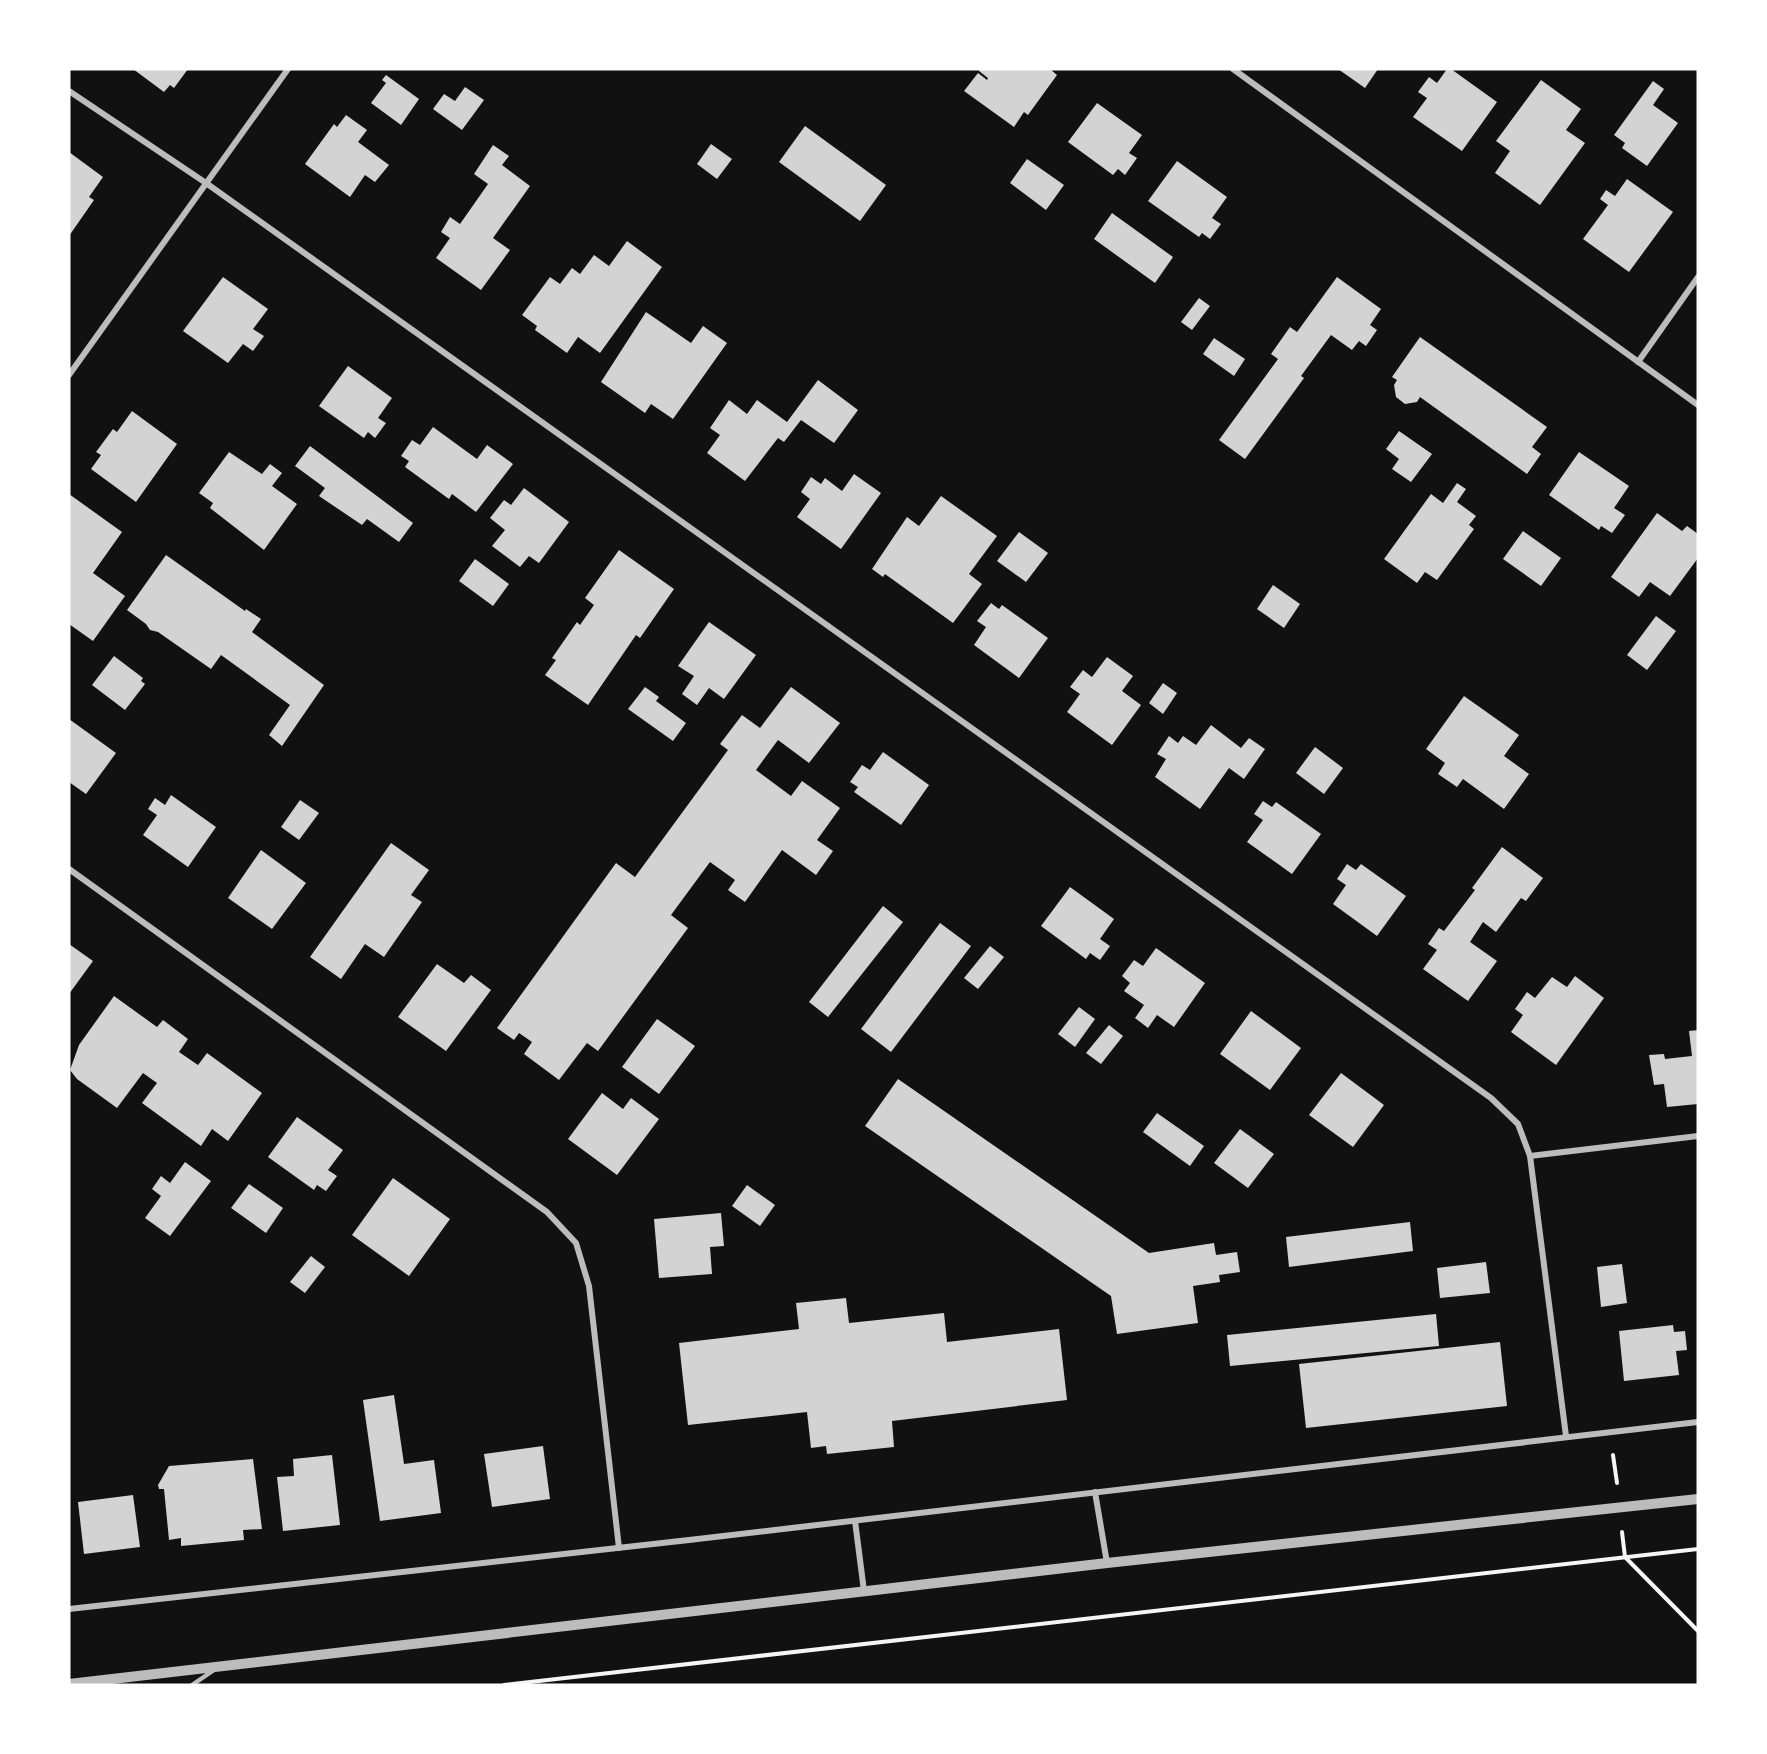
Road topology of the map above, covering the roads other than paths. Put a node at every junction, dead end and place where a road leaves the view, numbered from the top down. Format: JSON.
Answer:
{"nodes":[{"id":1,"x":288,"y":69,"type":"edge"},
{"id":2,"x":1233,"y":69,"type":"edge"},
{"id":3,"x":69,"y":91,"type":"edge"},
{"id":4,"x":206,"y":183,"type":"junction"},
{"id":5,"x":1698,"y":277,"type":"edge"},
{"id":6,"x":1638,"y":362,"type":"junction"},
{"id":7,"x":69,"y":375,"type":"edge"},
{"id":8,"x":1698,"y":405,"type":"edge"},
{"id":9,"x":69,"y":868,"type":"edge"},
{"id":10,"x":1698,"y":1136,"type":"edge"},
{"id":11,"x":1530,"y":1156,"type":"junction"},
{"id":12,"x":1698,"y":1422,"type":"edge"},
{"id":13,"x":1566,"y":1436,"type":"junction"},
{"id":14,"x":1095,"y":1492,"type":"junction"},
{"id":15,"x":1698,"y":1499,"type":"edge"},
{"id":16,"x":855,"y":1521,"type":"junction"},
{"id":17,"x":619,"y":1548,"type":"junction"},
{"id":18,"x":1107,"y":1563,"type":"junction"},
{"id":19,"x":864,"y":1592,"type":"junction"},
{"id":20,"x":69,"y":1609,"type":"edge"},
{"id":21,"x":219,"y":1667,"type":"junction"},
{"id":22,"x":69,"y":1684,"type":"edge"},
{"id":23,"x":192,"y":1685,"type":"edge"}],
"edges":[{"from":1,"to":4,"type":"street"},
{"from":2,"to":6,"type":"street"},
{"from":3,"to":4,"type":"street"},
{"from":4,"to":7,"type":"street"},
{"from":4,"to":11,"type":"street"},
{"from":5,"to":6,"type":"street"},
{"from":6,"to":8,"type":"street"},
{"from":9,"to":17,"type":"street"},
{"from":10,"to":11,"type":"street"},
{"from":11,"to":13,"type":"street"},
{"from":12,"to":13,"type":"street"},
{"from":13,"to":14,"type":"street"},
{"from":14,"to":16,"type":"street"},
{"from":14,"to":18,"type":"street"},
{"from":15,"to":18,"type":"street"},
{"from":16,"to":17,"type":"street"},
{"from":16,"to":19,"type":"street"},
{"from":17,"to":20,"type":"street"},
{"from":18,"to":19,"type":"street"},
{"from":19,"to":21,"type":"street"},
{"from":21,"to":22,"type":"street"},
{"from":21,"to":23,"type":"lane"}]}
